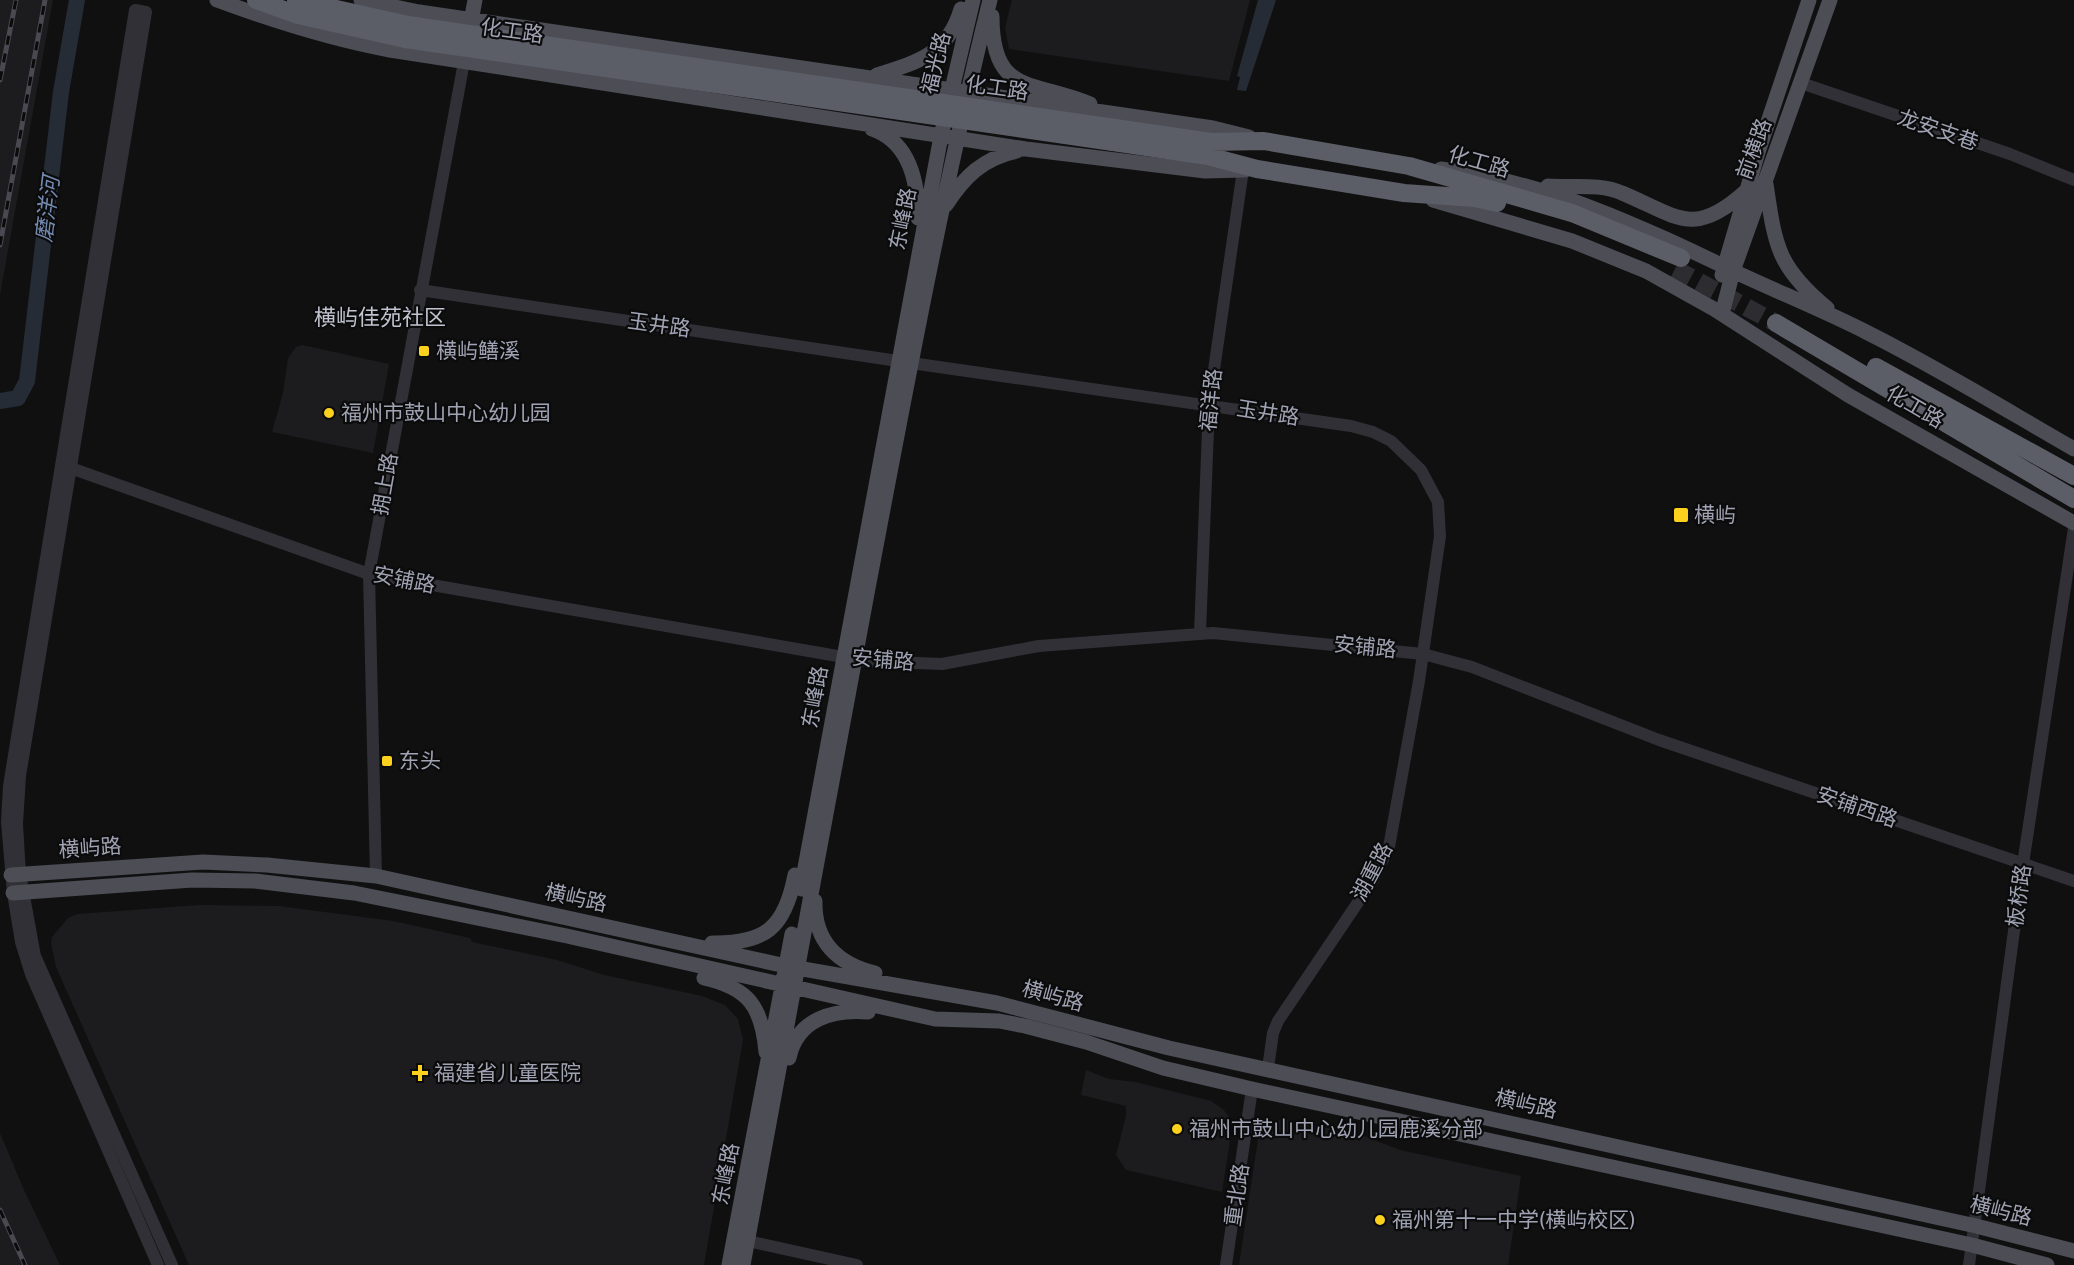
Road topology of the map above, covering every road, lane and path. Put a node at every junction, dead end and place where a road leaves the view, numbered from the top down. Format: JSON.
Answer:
{"nodes":[{"id":1,"x":217,"y":0,"type":"edge"},
{"id":2,"x":256,"y":0,"type":"edge"},
{"id":3,"x":296,"y":0,"type":"edge"},
{"id":4,"x":362,"y":0,"type":"edge"},
{"id":5,"x":475,"y":0,"type":"edge"},
{"id":6,"x":963,"y":0,"type":"edge"},
{"id":7,"x":973,"y":0,"type":"edge"},
{"id":8,"x":991,"y":0,"type":"edge"},
{"id":9,"x":1809,"y":0,"type":"edge"},
{"id":10,"x":1830,"y":0,"type":"edge"},
{"id":11,"x":472,"y":19,"type":"junction"},
{"id":12,"x":464,"y":62,"type":"junction"},
{"id":13,"x":870,"y":77,"type":"junction"},
{"id":14,"x":1801,"y":83,"type":"junction"},
{"id":15,"x":951,"y":88,"type":"junction"},
{"id":16,"x":968,"y":90,"type":"junction"},
{"id":17,"x":838,"y":119,"type":"junction"},
{"id":18,"x":1113,"y":127,"type":"junction"},
{"id":19,"x":948,"y":137,"type":"junction"},
{"id":20,"x":1026,"y":149,"type":"junction"},
{"id":21,"x":1409,"y":166,"type":"junction"},
{"id":22,"x":1250,"y":170,"type":"junction"},
{"id":23,"x":2074,"y":180,"type":"edge"},
{"id":24,"x":1765,"y":181,"type":"junction"},
{"id":25,"x":1514,"y":182,"type":"junction"},
{"id":26,"x":1746,"y":191,"type":"junction"},
{"id":27,"x":1404,"y":193,"type":"junction"},
{"id":28,"x":1640,"y":203,"type":"junction"},
{"id":29,"x":941,"y":213,"type":"junction"},
{"id":30,"x":918,"y":252,"type":"junction"},
{"id":31,"x":1683,"y":259,"type":"junction"},
{"id":32,"x":1729,"y":268,"type":"junction"},
{"id":33,"x":420,"y":290,"type":"junction"},
{"id":34,"x":1718,"y":312,"type":"junction"},
{"id":35,"x":1843,"y":321,"type":"junction"},
{"id":36,"x":905,"y":362,"type":"junction"},
{"id":37,"x":1209,"y":404,"type":"junction"},
{"id":38,"x":2074,"y":449,"type":"edge"},
{"id":39,"x":66,"y":466,"type":"junction"},
{"id":40,"x":2074,"y":476,"type":"edge"},
{"id":41,"x":2074,"y":499,"type":"edge"},
{"id":42,"x":2074,"y":525,"type":"edge"},
{"id":43,"x":369,"y":574,"type":"junction"},
{"id":44,"x":1200,"y":633,"type":"junction"},
{"id":45,"x":1423,"y":654,"type":"junction"},
{"id":46,"x":849,"y":658,"type":"junction"},
{"id":47,"x":1641,"y":733,"type":"joint"},
{"id":48,"x":813,"y":825,"type":"junction"},
{"id":49,"x":817,"y":860,"type":"junction"},
{"id":50,"x":2024,"y":864,"type":"junction"},
{"id":51,"x":15,"y":874,"type":"junction"},
{"id":52,"x":376,"y":876,"type":"junction"},
{"id":53,"x":2074,"y":881,"type":"edge"},
{"id":54,"x":17,"y":893,"type":"junction"},
{"id":55,"x":682,"y":943,"type":"junction"},
{"id":56,"x":633,"y":952,"type":"junction"},
{"id":57,"x":792,"y":967,"type":"junction"},
{"id":58,"x":788,"y":986,"type":"junction"},
{"id":59,"x":938,"y":993,"type":"junction"},
{"id":60,"x":935,"y":1018,"type":"junction"},
{"id":61,"x":1268,"y":1068,"type":"junction"},
{"id":62,"x":768,"y":1070,"type":"junction"},
{"id":63,"x":1252,"y":1089,"type":"junction"},
{"id":64,"x":765,"y":1144,"type":"junction"},
{"id":65,"x":1976,"y":1226,"type":"junction"},
{"id":66,"x":748,"y":1241,"type":"junction"},
{"id":67,"x":1972,"y":1245,"type":"junction"},
{"id":68,"x":2074,"y":1251,"type":"edge"},
{"id":69,"x":158,"y":1265,"type":"edge"},
{"id":70,"x":172,"y":1265,"type":"edge"},
{"id":71,"x":729,"y":1265,"type":"edge"},
{"id":72,"x":743,"y":1265,"type":"edge"},
{"id":73,"x":857,"y":1265,"type":"edge"},
{"id":74,"x":1226,"y":1265,"type":"edge"},
{"id":75,"x":1969,"y":1265,"type":"edge"},
{"id":76,"x":2047,"y":1265,"type":"edge"}],
"edges":[{"from":1,"to":12,"type":"main road"},
{"from":2,"to":18,"type":"highway","name":"化工路","bridge":true},
{"from":3,"to":18,"type":"highway","name":"化工路","bridge":true},
{"from":4,"to":11,"type":"main road"},
{"from":5,"to":11,"type":"main road"},
{"from":6,"to":13,"type":"main road"},
{"from":7,"to":15,"type":"main road","name":"福光路"},
{"from":8,"to":16,"type":"main road","name":"福光路"},
{"from":8,"to":18,"type":"main road"},
{"from":9,"to":26,"type":"main road","name":"前横路"},
{"from":10,"to":14,"type":"main road","name":"前横路"},
{"from":11,"to":12,"type":"main road"},
{"from":11,"to":13,"type":"main road"},
{"from":12,"to":17,"type":"main road"},
{"from":12,"to":33,"type":"street","name":"拥上路"},
{"from":13,"to":15,"type":"main road"},
{"from":14,"to":23,"type":"street","name":"龙安支巷"},
{"from":14,"to":24,"type":"main road","name":"前横路"},
{"from":15,"to":16,"type":"main road"},
{"from":15,"to":19,"type":"main road","name":"福光路"},
{"from":16,"to":18,"type":"main road"},
{"from":16,"to":19,"type":"main road","name":"福光路"},
{"from":17,"to":19,"type":"main road"},
{"from":17,"to":30,"type":"main road"},
{"from":18,"to":21,"type":"highway","name":"化工路"},
{"from":18,"to":22,"type":"highway","name":"化工路"},
{"from":19,"to":20,"type":"main road"},
{"from":19,"to":29,"type":"main road","name":"东峰路"},
{"from":19,"to":30,"type":"main road","name":"东峰路"},
{"from":20,"to":22,"type":"main road"},
{"from":20,"to":29,"type":"main road"},
{"from":21,"to":25,"type":"main road"},
{"from":21,"to":31,"type":"highway","name":"化工路"},
{"from":22,"to":27,"type":"highway","name":"化工路"},
{"from":22,"to":37,"type":"street","name":"福洋路"},
{"from":24,"to":32,"type":"main road","name":"前横路"},
{"from":24,"to":35,"type":"main road"},
{"from":25,"to":28,"type":"main road"},
{"from":25,"to":31,"type":"main road"},
{"from":26,"to":28,"type":"main road"},
{"from":26,"to":32,"type":"main road","name":"前横路"},
{"from":27,"to":31,"type":"highway","name":"化工路"},
{"from":27,"to":34,"type":"main road","name":"化工路"},
{"from":28,"to":31,"type":"main road"},
{"from":29,"to":36,"type":"main road","name":"东峰路"},
{"from":30,"to":36,"type":"main road","name":"东峰路"},
{"from":31,"to":32,"type":"main road"},
{"from":32,"to":34,"type":"main road","name":"前横路"},
{"from":32,"to":35,"type":"main road"},
{"from":33,"to":36,"type":"street","name":"玉井路"},
{"from":33,"to":43,"type":"street","name":"拥上路"},
{"from":34,"to":42,"type":"main road","name":"化工路"},
{"from":35,"to":38,"type":"main road"},
{"from":36,"to":37,"type":"street","name":"玉井路"},
{"from":36,"to":46,"type":"main road","name":"东峰路"},
{"from":37,"to":44,"type":"street","name":"福洋路"},
{"from":37,"to":45,"type":"street","name":"玉井路"},
{"from":39,"to":39,"type":"street"},
{"from":39,"to":43,"type":"street","name":"安铺路"},
{"from":39,"to":51,"type":"street"},
{"from":40,"to":41,"type":"highway","name":"化工路"},
{"from":42,"to":50,"type":"street","name":"板桥路"},
{"from":43,"to":46,"type":"street","name":"安铺路"},
{"from":43,"to":52,"type":"street","name":"拥上路"},
{"from":44,"to":45,"type":"street","name":"安铺路"},
{"from":44,"to":46,"type":"street","name":"安铺路"},
{"from":45,"to":47,"type":"street","name":"安铺路"},
{"from":45,"to":61,"type":"street","name":"湖重路"},
{"from":46,"to":48,"type":"main road","name":"东峰路"},
{"from":46,"to":49,"type":"main road","name":"东峰路"},
{"from":47,"to":50,"type":"street","name":"安铺西路"},
{"from":48,"to":55,"type":"main road"},
{"from":48,"to":57,"type":"main road","name":"东峰路"},
{"from":49,"to":57,"type":"main road","name":"东峰路"},
{"from":49,"to":59,"type":"main road"},
{"from":50,"to":53,"type":"street","name":"安铺西路"},
{"from":50,"to":65,"type":"street","name":"板桥路"},
{"from":51,"to":52,"type":"main road","name":"横屿路"},
{"from":51,"to":54,"type":"street"},
{"from":52,"to":55,"type":"main road","name":"横屿路"},
{"from":54,"to":56,"type":"main road","name":"横屿路"},
{"from":54,"to":69,"type":"street"},
{"from":54,"to":70,"type":"street"},
{"from":55,"to":57,"type":"main road","name":"横屿路"},
{"from":56,"to":58,"type":"main road","name":"横屿路"},
{"from":56,"to":62,"type":"main road"},
{"from":57,"to":58,"type":"main road","name":"东峰路"},
{"from":57,"to":59,"type":"main road","name":"横屿路"},
{"from":58,"to":60,"type":"main road","name":"横屿路"},
{"from":58,"to":62,"type":"main road","name":"东峰路"},
{"from":58,"to":64,"type":"main road","name":"东峰路"},
{"from":59,"to":61,"type":"main road","name":"横屿路"},
{"from":60,"to":63,"type":"main road","name":"横屿路"},
{"from":60,"to":64,"type":"main road"},
{"from":61,"to":65,"type":"main road","name":"横屿路"},
{"from":62,"to":71,"type":"main road","name":"东峰路"},
{"from":63,"to":67,"type":"main road","name":"横屿路"},
{"from":63,"to":74,"type":"street","name":"重北路"},
{"from":64,"to":66,"type":"main road","name":"东峰路"},
{"from":65,"to":67,"type":"street","name":"板桥路"},
{"from":65,"to":68,"type":"main road","name":"横屿路"},
{"from":66,"to":72,"type":"main road","name":"东峰路"},
{"from":66,"to":73,"type":"street"},
{"from":67,"to":75,"type":"street","name":"板桥路"},
{"from":67,"to":76,"type":"main road","name":"横屿路"}]}
